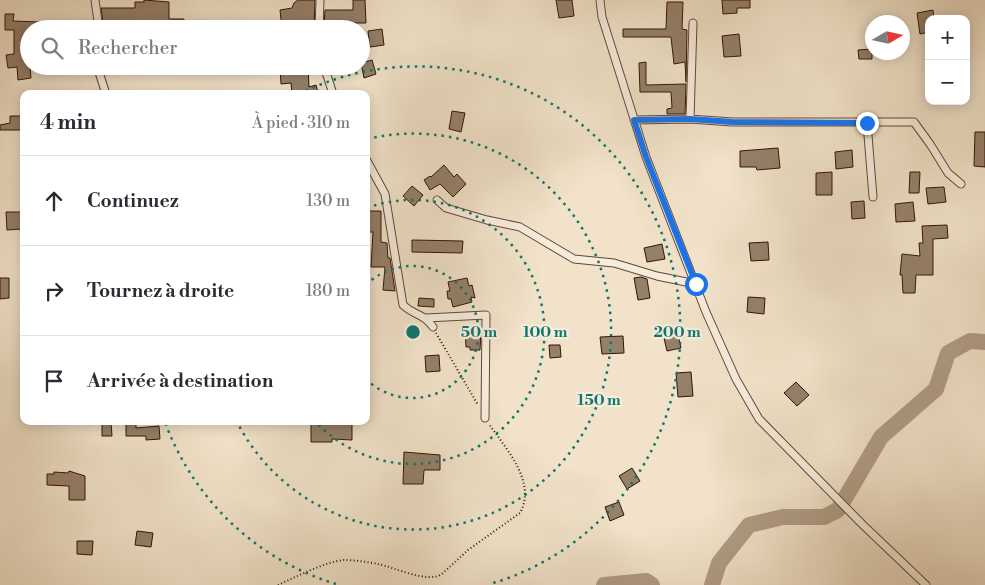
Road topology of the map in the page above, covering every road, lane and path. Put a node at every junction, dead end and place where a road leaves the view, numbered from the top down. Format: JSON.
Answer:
{"nodes":[{"id":1,"x":95,"y":0,"type":"edge"},
{"id":2,"x":320,"y":0,"type":"edge"},
{"id":3,"x":600,"y":0,"type":"edge"},
{"id":4,"x":98,"y":20,"type":"edge"},
{"id":5,"x":319,"y":20,"type":"edge"},
{"id":6,"x":693,"y":23,"type":"dead end"},
{"id":7,"x":100,"y":75,"type":"edge"},
{"id":8,"x":327,"y":75,"type":"edge"},
{"id":9,"x":105,"y":90,"type":"edge"},
{"id":10,"x":333,"y":90,"type":"edge"},
{"id":11,"x":690,"y":119,"type":"junction"},
{"id":12,"x":634,"y":120,"type":"junction"},
{"id":13,"x":867,"y":123,"type":"junction"},
{"id":14,"x":370,"y":166,"type":"edge"},
{"id":15,"x":961,"y":184,"type":"dead end"},
{"id":16,"x":873,"y":197,"type":"dead end"},
{"id":17,"x":437,"y":200,"type":"dead end"},
{"id":18,"x":696,"y":284,"type":"junction"},
{"id":19,"x":426,"y":318,"type":"junction"},
{"id":20,"x":433,"y":327,"type":"joint"},
{"id":21,"x":485,"y":418,"type":"junction"},
{"id":22,"x":278,"y":585,"type":"edge"},
{"id":23,"x":926,"y":585,"type":"edge"}],
"edges":[{"from":1,"to":4,"type":"street"},
{"from":2,"to":5,"type":"street"},
{"from":3,"to":12,"type":"street"},
{"from":6,"to":11,"type":"street"},
{"from":7,"to":9,"type":"street"},
{"from":8,"to":10,"type":"street"},
{"from":11,"to":12,"type":"street"},
{"from":11,"to":13,"type":"street"},
{"from":12,"to":18,"type":"street"},
{"from":13,"to":15,"type":"street"},
{"from":13,"to":16,"type":"street"},
{"from":14,"to":19,"type":"street"},
{"from":17,"to":18,"type":"street"},
{"from":18,"to":23,"type":"street"},
{"from":19,"to":20,"type":"street"},
{"from":19,"to":21,"type":"street"},
{"from":20,"to":21,"type":"path"},
{"from":21,"to":22,"type":"path"}]}
